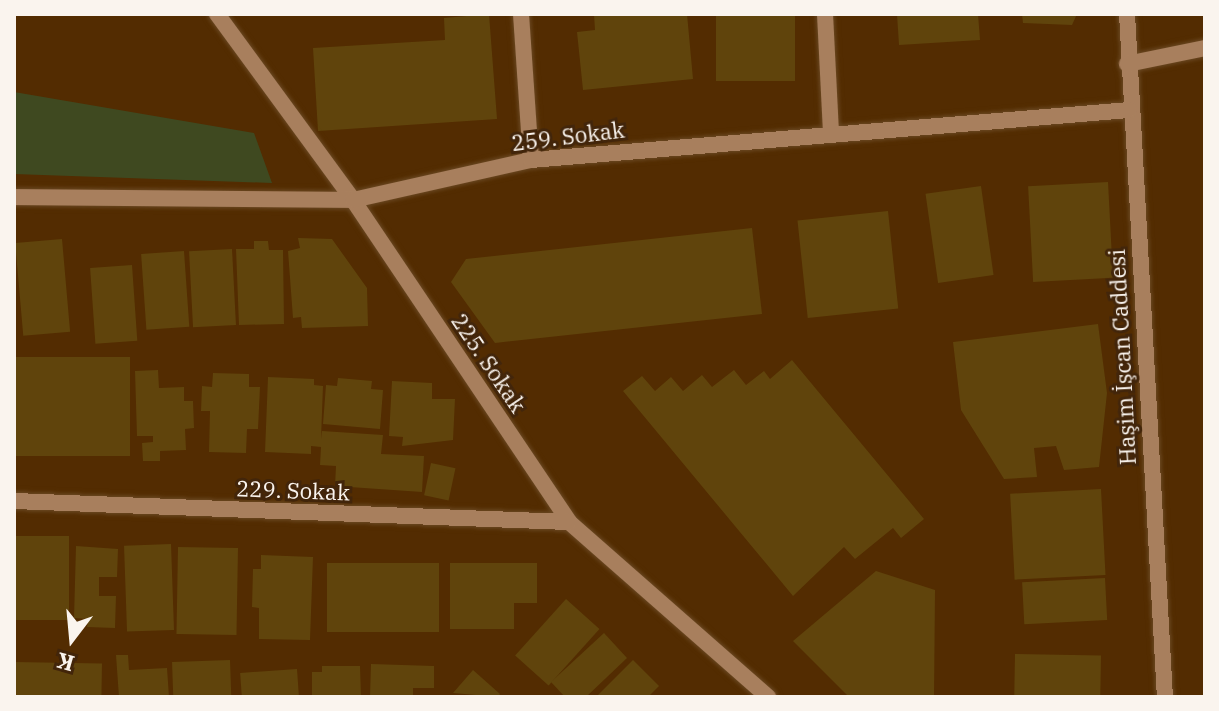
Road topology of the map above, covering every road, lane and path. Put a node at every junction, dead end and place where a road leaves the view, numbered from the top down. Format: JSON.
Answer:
{"nodes":[{"id":1,"x":217,"y":14,"type":"edge"},
{"id":2,"x":521,"y":14,"type":"edge"},
{"id":3,"x":825,"y":14,"type":"edge"},
{"id":4,"x":1127,"y":14,"type":"edge"},
{"id":5,"x":1205,"y":48,"type":"edge"},
{"id":6,"x":1127,"y":64,"type":"junction"},
{"id":7,"x":1129,"y":110,"type":"junction"},
{"id":8,"x":831,"y":131,"type":"junction"},
{"id":9,"x":531,"y":160,"type":"junction"},
{"id":10,"x":14,"y":197,"type":"edge"},
{"id":11,"x":353,"y":200,"type":"junction"},
{"id":12,"x":14,"y":501,"type":"edge"},
{"id":13,"x":569,"y":522,"type":"junction"},
{"id":14,"x":768,"y":697,"type":"edge"},
{"id":15,"x":1165,"y":697,"type":"edge"}],
"edges":[{"from":1,"to":11,"type":"street","name":"225. Sokak"},
{"from":2,"to":9,"type":"street"},
{"from":3,"to":8,"type":"street"},
{"from":4,"to":6,"type":"street","name":"Haşim İşcan Caddesi"},
{"from":5,"to":6,"type":"street"},
{"from":6,"to":7,"type":"street","name":"Haşim İşcan Caddesi"},
{"from":7,"to":8,"type":"street","name":"259. Sokak"},
{"from":7,"to":15,"type":"street","name":"Haşim İşcan Caddesi"},
{"from":8,"to":9,"type":"street","name":"259. Sokak"},
{"from":9,"to":11,"type":"street","name":"259. Sokak"},
{"from":10,"to":11,"type":"street","name":"259. Sokak"},
{"from":11,"to":13,"type":"street","name":"225. Sokak"},
{"from":12,"to":13,"type":"street","name":"229. Sokak"},
{"from":13,"to":14,"type":"street","name":"225. Sokak"}]}
